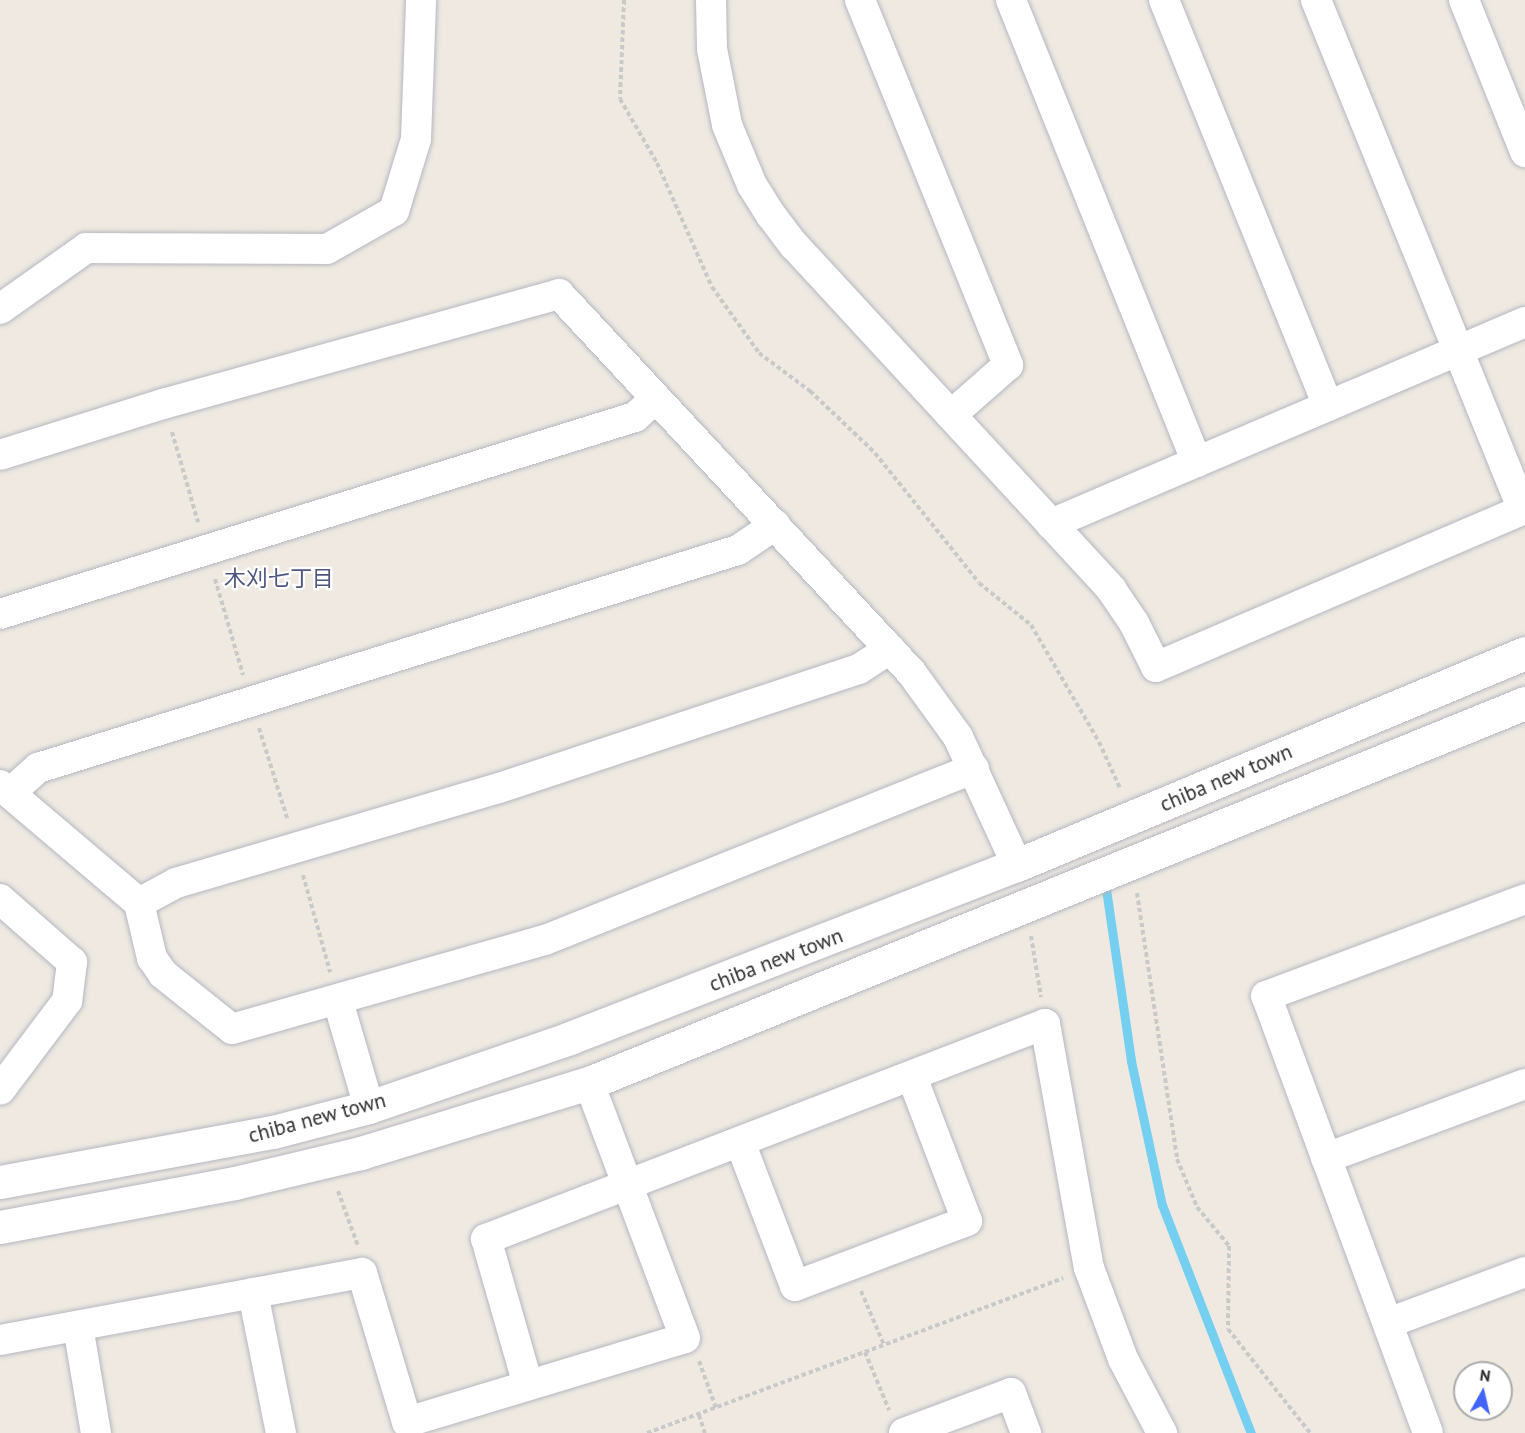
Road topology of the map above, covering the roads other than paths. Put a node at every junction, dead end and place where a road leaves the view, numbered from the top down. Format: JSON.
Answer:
{"nodes":[{"id":1,"x":421,"y":0,"type":"edge"},
{"id":2,"x":711,"y":0,"type":"edge"},
{"id":3,"x":860,"y":0,"type":"edge"},
{"id":4,"x":1011,"y":0,"type":"edge"},
{"id":5,"x":1164,"y":0,"type":"edge"},
{"id":6,"x":1316,"y":0,"type":"edge"},
{"id":7,"x":1464,"y":0,"type":"edge"},
{"id":8,"x":1525,"y":152,"type":"edge"},
{"id":9,"x":0,"y":309,"type":"edge"},
{"id":10,"x":1525,"y":322,"type":"edge"},
{"id":11,"x":1458,"y":350,"type":"junction"},
{"id":12,"x":656,"y":398,"type":"junction"},
{"id":13,"x":1328,"y":406,"type":"junction"},
{"id":14,"x":951,"y":415,"type":"junction"},
{"id":15,"x":0,"y":455,"type":"edge"},
{"id":16,"x":1197,"y":462,"type":"junction"},
{"id":17,"x":1524,"y":510,"type":"edge"},
{"id":18,"x":1051,"y":524,"type":"junction"},
{"id":19,"x":775,"y":525,"type":"junction"},
{"id":20,"x":0,"y":614,"type":"edge"},
{"id":21,"x":890,"y":649,"type":"junction"},
{"id":22,"x":1525,"y":653,"type":"edge"},
{"id":23,"x":1525,"y":703,"type":"edge"},
{"id":24,"x":974,"y":768,"type":"junction"},
{"id":25,"x":5,"y":789,"type":"edge"},
{"id":26,"x":1017,"y":865,"type":"junction"},
{"id":27,"x":0,"y":899,"type":"edge"},
{"id":28,"x":1525,"y":899,"type":"edge"},
{"id":29,"x":140,"y":903,"type":"junction"},
{"id":30,"x":338,"y":1001,"type":"junction"},
{"id":31,"x":912,"y":1077,"type":"junction"},
{"id":32,"x":589,"y":1083,"type":"junction"},
{"id":33,"x":1525,"y":1084,"type":"edge"},
{"id":34,"x":0,"y":1090,"type":"edge"},
{"id":35,"x":369,"y":1107,"type":"junction"},
{"id":36,"x":740,"y":1142,"type":"junction"},
{"id":37,"x":1326,"y":1158,"type":"junction"},
{"id":38,"x":0,"y":1182,"type":"edge"},
{"id":39,"x":627,"y":1185,"type":"junction"},
{"id":40,"x":0,"y":1227,"type":"edge"},
{"id":41,"x":1525,"y":1272,"type":"edge"},
{"id":42,"x":253,"y":1293,"type":"junction"},
{"id":43,"x":1388,"y":1323,"type":"junction"},
{"id":44,"x":78,"y":1326,"type":"junction"},
{"id":45,"x":0,"y":1340,"type":"edge"},
{"id":46,"x":528,"y":1385,"type":"junction"},
{"id":47,"x":897,"y":1423,"type":"edge"},
{"id":48,"x":96,"y":1433,"type":"edge"},
{"id":49,"x":281,"y":1433,"type":"edge"},
{"id":50,"x":1026,"y":1433,"type":"edge"},
{"id":51,"x":1162,"y":1433,"type":"edge"},
{"id":52,"x":1428,"y":1433,"type":"edge"}],
"edges":[{"from":1,"to":9,"type":"street"},
{"from":2,"to":14,"type":"street"},
{"from":3,"to":14,"type":"street"},
{"from":4,"to":16,"type":"street"},
{"from":5,"to":13,"type":"street"},
{"from":6,"to":11,"type":"street"},
{"from":7,"to":8,"type":"street"},
{"from":10,"to":11,"type":"street"},
{"from":11,"to":13,"type":"street"},
{"from":11,"to":17,"type":"street"},
{"from":12,"to":15,"type":"street"},
{"from":12,"to":19,"type":"street"},
{"from":12,"to":20,"type":"street"},
{"from":13,"to":16,"type":"street"},
{"from":14,"to":18,"type":"street"},
{"from":16,"to":18,"type":"street"},
{"from":17,"to":18,"type":"street"},
{"from":19,"to":21,"type":"street"},
{"from":19,"to":25,"type":"street"},
{"from":21,"to":24,"type":"street"},
{"from":21,"to":29,"type":"street"},
{"from":22,"to":26,"type":"main road","name":"chiba new town"},
{"from":23,"to":32,"type":"main road","name":"chiba new town"},
{"from":24,"to":26,"type":"street"},
{"from":24,"to":30,"type":"street"},
{"from":25,"to":29,"type":"street"},
{"from":26,"to":35,"type":"main road","name":"chiba new town"},
{"from":27,"to":34,"type":"street"},
{"from":28,"to":37,"type":"street"},
{"from":29,"to":30,"type":"street"},
{"from":30,"to":35,"type":"street"},
{"from":31,"to":36,"type":"street"},
{"from":31,"to":36,"type":"street"},
{"from":31,"to":51,"type":"street"},
{"from":32,"to":39,"type":"street"},
{"from":32,"to":40,"type":"main road","name":"chiba new town"},
{"from":33,"to":37,"type":"street"},
{"from":35,"to":38,"type":"main road","name":"chiba new town"},
{"from":36,"to":39,"type":"street"},
{"from":37,"to":43,"type":"street"},
{"from":39,"to":46,"type":"street"},
{"from":39,"to":46,"type":"street"},
{"from":41,"to":43,"type":"street"},
{"from":42,"to":44,"type":"street"},
{"from":42,"to":46,"type":"street"},
{"from":42,"to":49,"type":"street"},
{"from":43,"to":52,"type":"street"},
{"from":44,"to":45,"type":"street"},
{"from":44,"to":48,"type":"street"},
{"from":47,"to":50,"type":"street"}]}
